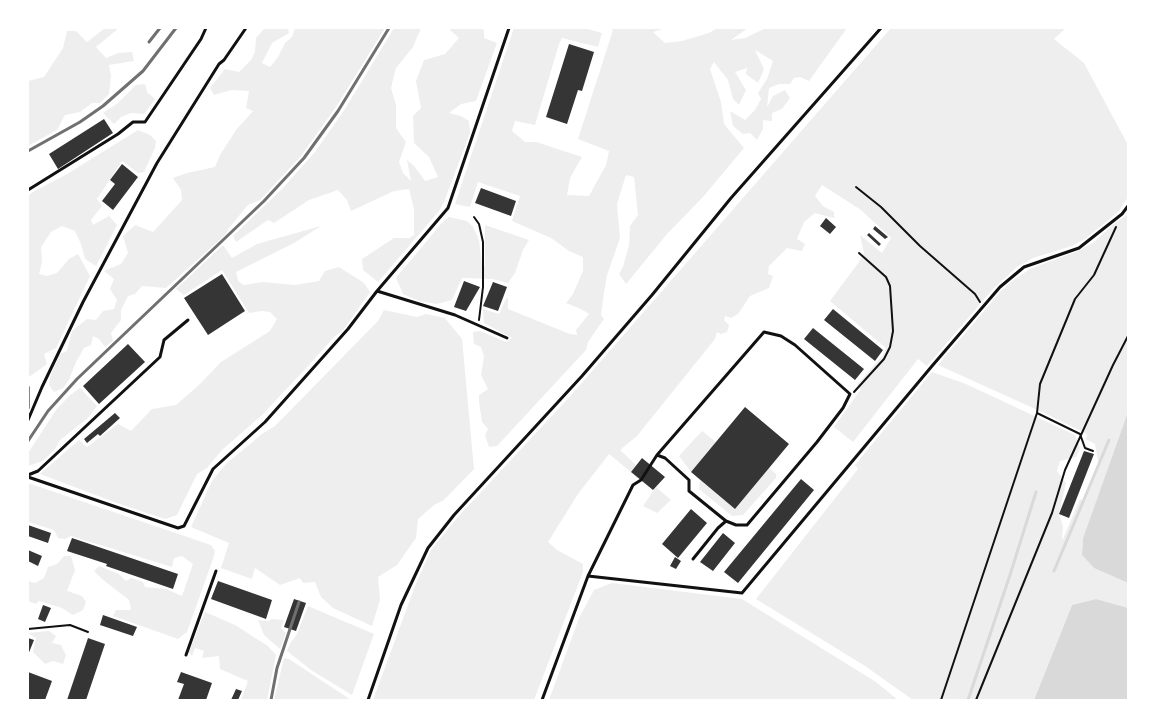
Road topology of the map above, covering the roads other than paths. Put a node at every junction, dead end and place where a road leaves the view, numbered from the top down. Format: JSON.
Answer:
{"nodes":[{"id":1,"x":206,"y":28,"type":"edge"},
{"id":2,"x":246,"y":28,"type":"edge"},
{"id":3,"x":509,"y":28,"type":"edge"},
{"id":4,"x":881,"y":28,"type":"edge"},
{"id":5,"x":28,"y":190,"type":"edge"},
{"id":6,"x":1128,"y":206,"type":"edge"},
{"id":7,"x":377,"y":291,"type":"junction"},
{"id":8,"x":188,"y":320,"type":"dead end"},
{"id":9,"x":507,"y":338,"type":"dead end"},
{"id":10,"x":28,"y":387,"type":"edge"},
{"id":11,"x":28,"y":408,"type":"edge"},
{"id":12,"x":28,"y":420,"type":"edge"},
{"id":13,"x":657,"y":455,"type":"junction"},
{"id":14,"x":28,"y":476,"type":"edge"},
{"id":15,"x":726,"y":521,"type":"junction"},
{"id":16,"x":693,"y":559,"type":"dead end"},
{"id":17,"x":216,"y":570,"type":"dead end"},
{"id":18,"x":588,"y":576,"type":"junction"},
{"id":19,"x":186,"y":655,"type":"dead end"},
{"id":20,"x":368,"y":700,"type":"edge"},
{"id":21,"x":542,"y":700,"type":"edge"}],
"edges":[{"from":1,"to":5,"type":"lane"},
{"from":2,"to":12,"type":"lane"},
{"from":3,"to":7,"type":"lane"},
{"from":4,"to":20,"type":"lane"},
{"from":6,"to":18,"type":"lane"},
{"from":7,"to":9,"type":"lane"},
{"from":7,"to":14,"type":"lane"},
{"from":8,"to":14,"type":"lane"},
{"from":10,"to":11,"type":"lane"},
{"from":13,"to":15,"type":"lane"},
{"from":13,"to":15,"type":"lane"},
{"from":13,"to":18,"type":"lane"},
{"from":15,"to":16,"type":"lane"},
{"from":17,"to":19,"type":"lane"},
{"from":18,"to":21,"type":"lane"}]}
